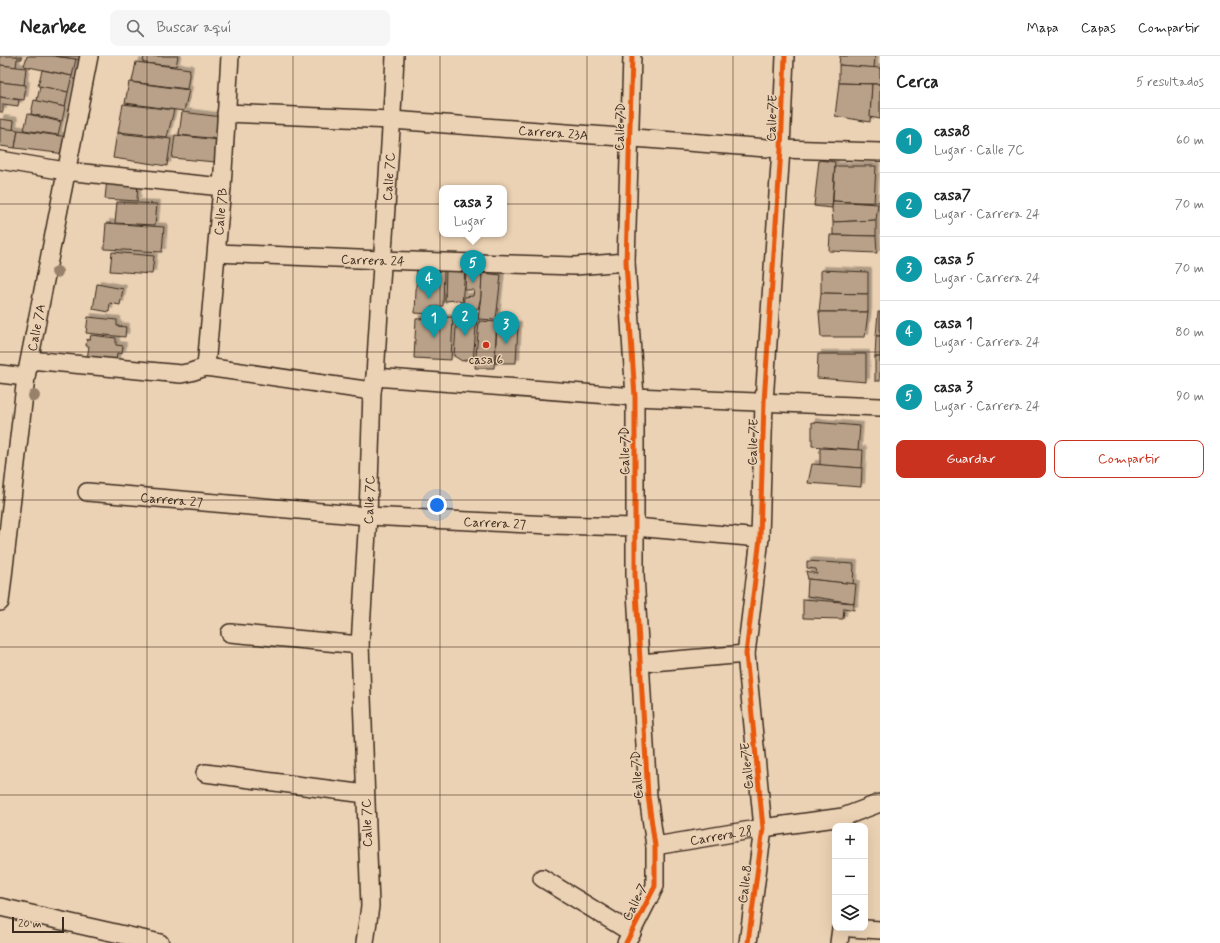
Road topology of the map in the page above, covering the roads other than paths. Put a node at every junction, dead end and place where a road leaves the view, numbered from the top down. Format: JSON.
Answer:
{"nodes":[{"id":1,"x":89,"y":56,"type":"edge"},
{"id":2,"x":230,"y":56,"type":"edge"},
{"id":3,"x":395,"y":56,"type":"edge"},
{"id":4,"x":632,"y":56,"type":"edge"},
{"id":5,"x":785,"y":56,"type":"edge"},
{"id":6,"x":226,"y":113,"type":"junction"},
{"id":7,"x":392,"y":120,"type":"junction"},
{"id":8,"x":629,"y":137,"type":"junction"},
{"id":9,"x":781,"y":149,"type":"junction"},
{"id":10,"x":880,"y":152,"type":"edge"},
{"id":11,"x":0,"y":160,"type":"edge"},
{"id":12,"x":66,"y":171,"type":"junction"},
{"id":13,"x":222,"y":187,"type":"junction"},
{"id":14,"x":217,"y":253,"type":"junction"},
{"id":15,"x":381,"y":260,"type":"junction"},
{"id":16,"x":626,"y":262,"type":"junction"},
{"id":17,"x":30,"y":360,"type":"junction"},
{"id":18,"x":206,"y":367,"type":"junction"},
{"id":19,"x":0,"y":374,"type":"edge"},
{"id":20,"x":26,"y":377,"type":"junction"},
{"id":21,"x":373,"y":384,"type":"junction"},
{"id":22,"x":635,"y":397,"type":"junction"},
{"id":23,"x":764,"y":402,"type":"junction"},
{"id":24,"x":880,"y":407,"type":"edge"},
{"id":25,"x":87,"y":492,"type":"dead end"},
{"id":26,"x":368,"y":516,"type":"junction"},
{"id":27,"x":635,"y":527,"type":"junction"},
{"id":28,"x":760,"y":538,"type":"junction"},
{"id":29,"x":2,"y":581,"type":"edge"},
{"id":30,"x":0,"y":602,"type":"edge"},
{"id":31,"x":230,"y":633,"type":"dead end"},
{"id":32,"x":360,"y":645,"type":"junction"},
{"id":33,"x":746,"y":654,"type":"junction"},
{"id":34,"x":640,"y":663,"type":"junction"},
{"id":35,"x":205,"y":773,"type":"dead end"},
{"id":36,"x":365,"y":794,"type":"junction"},
{"id":37,"x":880,"y":803,"type":"edge"},
{"id":38,"x":843,"y":822,"type":"edge"},
{"id":39,"x":763,"y":828,"type":"junction"},
{"id":40,"x":655,"y":846,"type":"junction"},
{"id":41,"x":542,"y":878,"type":"dead end"},
{"id":42,"x":0,"y":907,"type":"edge"},
{"id":43,"x":868,"y":929,"type":"edge"},
{"id":44,"x":880,"y":930,"type":"edge"},
{"id":45,"x":841,"y":931,"type":"edge"},
{"id":46,"x":629,"y":938,"type":"edge"},
{"id":47,"x":160,"y":943,"type":"edge"},
{"id":48,"x":365,"y":943,"type":"edge"},
{"id":49,"x":748,"y":943,"type":"edge"},
{"id":50,"x":839,"y":943,"type":"edge"}],
"edges":[{"from":1,"to":12,"type":"street","name":"Calle 7A"},
{"from":2,"to":6,"type":"street","name":"Calle 7B"},
{"from":3,"to":7,"type":"street","name":"Calle 7C"},
{"from":4,"to":8,"type":"street","name":"Calle 7D"},
{"from":5,"to":9,"type":"street","name":"Calle 7E"},
{"from":6,"to":7,"type":"street","name":"Carrera 23A"},
{"from":6,"to":13,"type":"street","name":"Calle 7B"},
{"from":7,"to":8,"type":"street","name":"Carrera 23A"},
{"from":7,"to":15,"type":"street","name":"Calle 7C"},
{"from":8,"to":9,"type":"street","name":"Carrera 23A"},
{"from":8,"to":16,"type":"street","name":"Calle 7D"},
{"from":9,"to":10,"type":"street","name":"Carrera 23A"},
{"from":9,"to":23,"type":"street","name":"Calle 7E"},
{"from":11,"to":12,"type":"street"},
{"from":12,"to":13,"type":"street"},
{"from":12,"to":17,"type":"street","name":"Calle 7A"},
{"from":13,"to":14,"type":"street","name":"Calle 7B"},
{"from":14,"to":15,"type":"street","name":"Carrera 24"},
{"from":14,"to":18,"type":"street","name":"Calle 7B"},
{"from":15,"to":16,"type":"street","name":"Carrera 24"},
{"from":15,"to":21,"type":"street","name":"Calle 7C"},
{"from":16,"to":22,"type":"street","name":"Calle 7D"},
{"from":17,"to":18,"type":"street"},
{"from":17,"to":20,"type":"street","name":"Calle 7A"},
{"from":18,"to":21,"type":"street"},
{"from":19,"to":20,"type":"street"},
{"from":20,"to":29,"type":"street","name":"Calle 7A"},
{"from":21,"to":22,"type":"street"},
{"from":21,"to":26,"type":"street","name":"Calle 7C"},
{"from":22,"to":23,"type":"street"},
{"from":22,"to":27,"type":"street","name":"Calle 7D"},
{"from":23,"to":24,"type":"street"},
{"from":23,"to":28,"type":"street","name":"Calle 7E"},
{"from":25,"to":26,"type":"street","name":"Carrera 27"},
{"from":26,"to":27,"type":"street","name":"Carrera 27"},
{"from":26,"to":32,"type":"street","name":"Calle 7C"},
{"from":27,"to":28,"type":"street","name":"Carrera 27"},
{"from":27,"to":34,"type":"street","name":"Calle 7D"},
{"from":28,"to":33,"type":"street","name":"Calle 7E"},
{"from":29,"to":30,"type":"street","name":"Calle 7A"},
{"from":31,"to":32,"type":"street"},
{"from":32,"to":36,"type":"street","name":"Calle 7C"},
{"from":33,"to":34,"type":"street"},
{"from":33,"to":39,"type":"street","name":"Calle 7E"},
{"from":34,"to":40,"type":"street","name":"Calle 7D"},
{"from":35,"to":36,"type":"street"},
{"from":36,"to":48,"type":"street","name":"Calle 7C"},
{"from":37,"to":38,"type":"street","name":"Carrera 28"},
{"from":38,"to":39,"type":"street","name":"Carrera 28"},
{"from":39,"to":40,"type":"street","name":"Carrera 28"},
{"from":39,"to":49,"type":"street","name":"Calle 8"},
{"from":40,"to":46,"type":"street","name":"Calle 7"},
{"from":41,"to":46,"type":"street"},
{"from":42,"to":47,"type":"street"},
{"from":43,"to":44,"type":"street"},
{"from":45,"to":50,"type":"street"}]}
